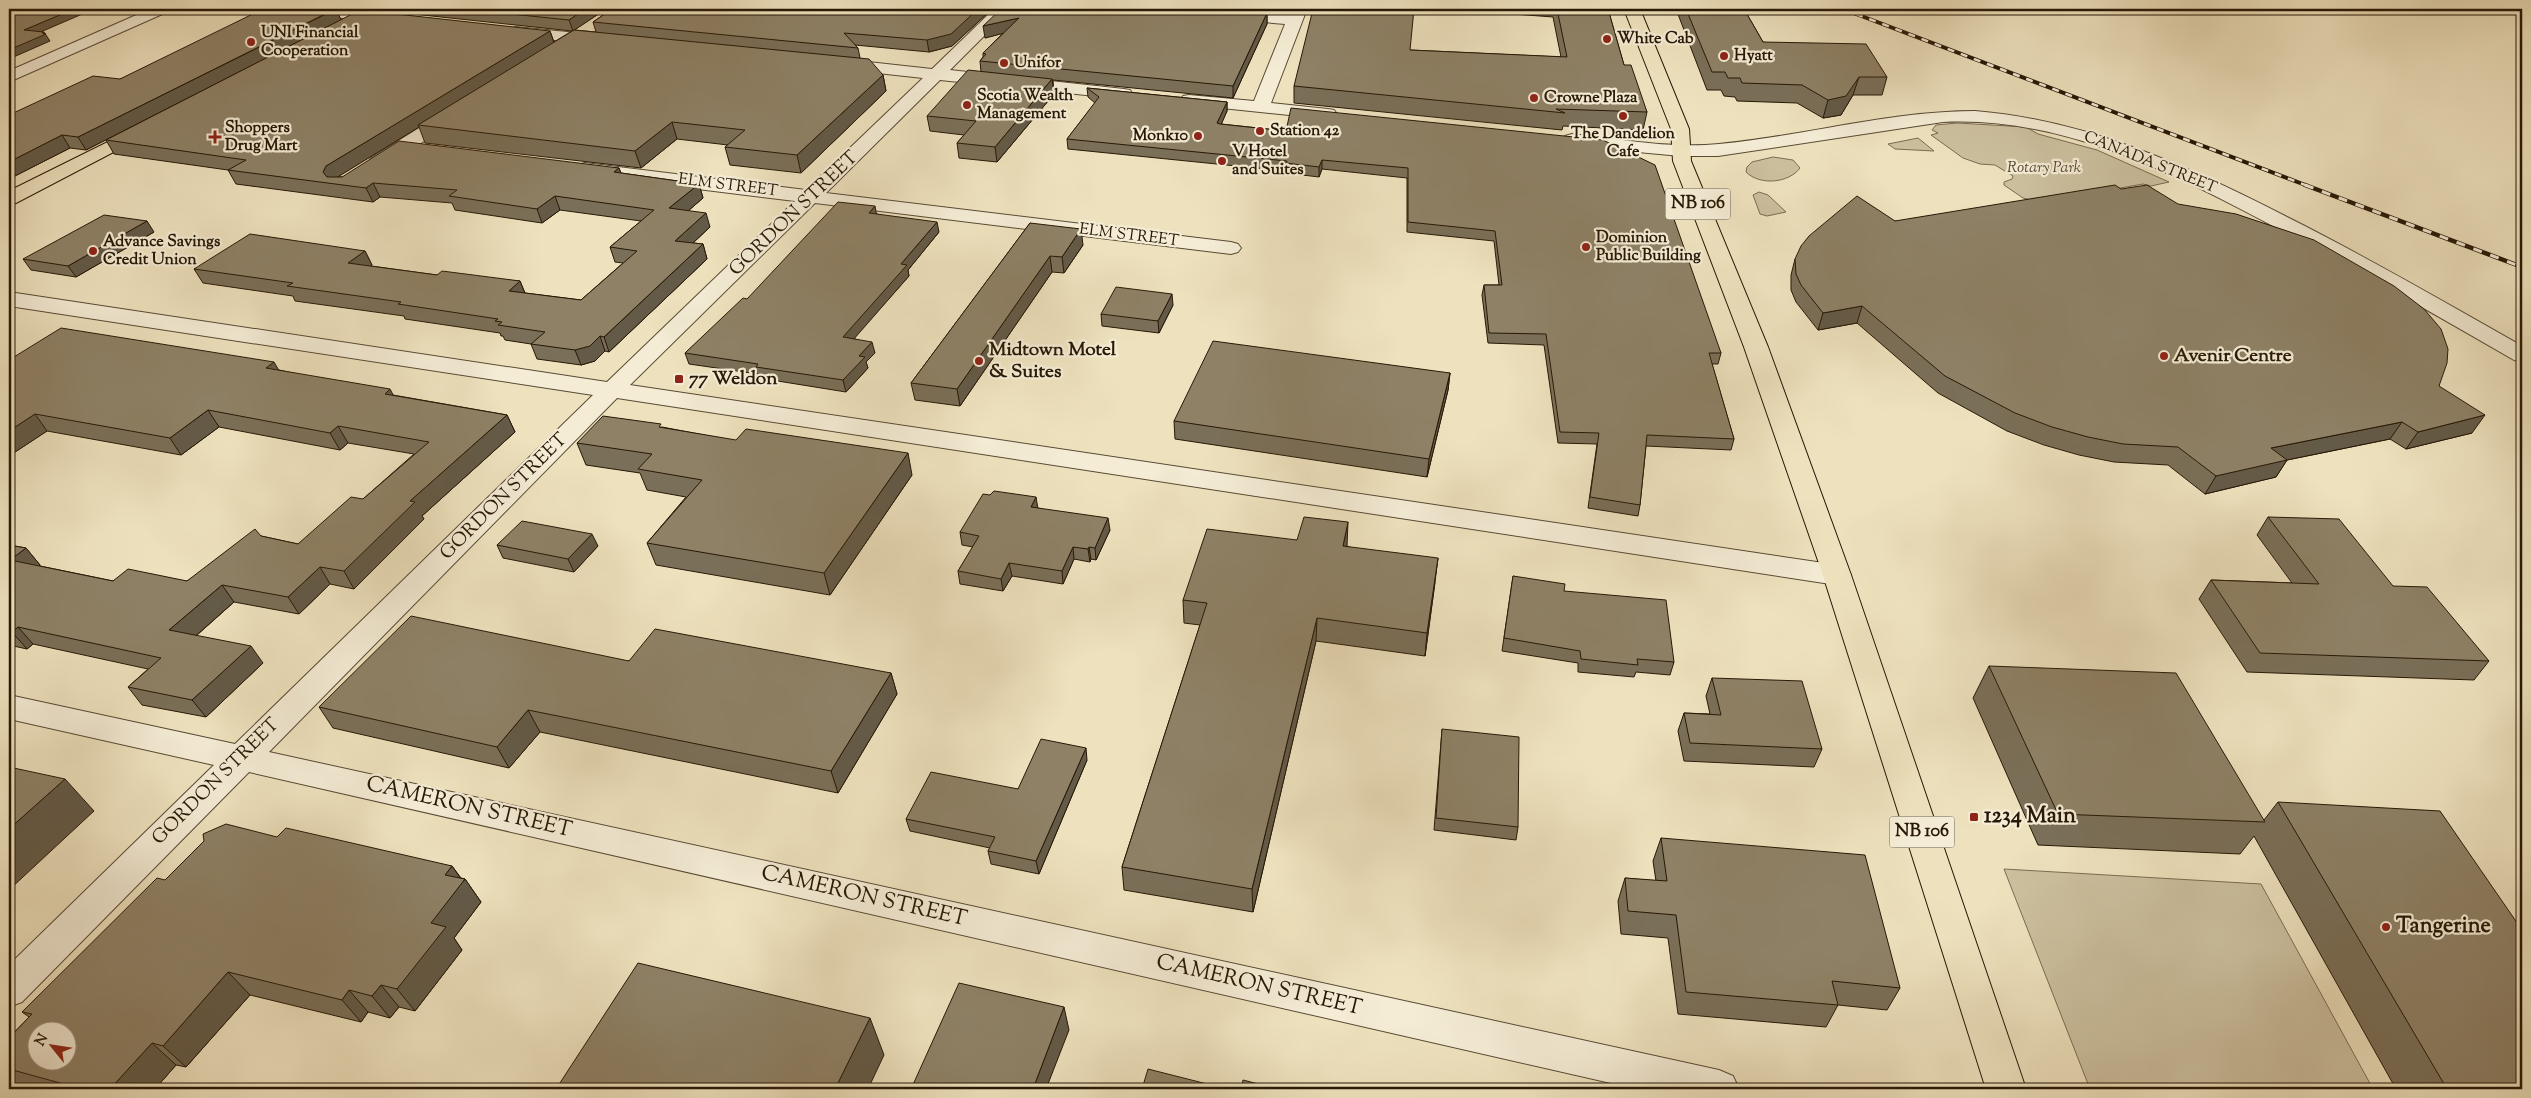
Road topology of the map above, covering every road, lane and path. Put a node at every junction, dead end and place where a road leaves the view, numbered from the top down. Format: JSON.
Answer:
{"nodes":[{"id":1,"x":162,"y":9,"type":"edge"},
{"id":2,"x":305,"y":9,"type":"edge"},
{"id":3,"x":1003,"y":9,"type":"edge"},
{"id":4,"x":1174,"y":9,"type":"edge"},
{"id":5,"x":1632,"y":9,"type":"edge"},
{"id":6,"x":370,"y":12,"type":"edge"},
{"id":7,"x":1296,"y":14,"type":"edge"},
{"id":8,"x":403,"y":20,"type":"edge"},
{"id":9,"x":597,"y":24,"type":"edge"},
{"id":10,"x":501,"y":30,"type":"edge"},
{"id":11,"x":320,"y":38,"type":"edge"},
{"id":12,"x":577,"y":38,"type":"junction"},
{"id":13,"x":616,"y":42,"type":"edge"},
{"id":14,"x":552,"y":53,"type":"edge"},
{"id":15,"x":820,"y":62,"type":"edge"},
{"id":16,"x":937,"y":74,"type":"junction"},
{"id":17,"x":9,"y":77,"type":"edge"},
{"id":18,"x":1141,"y":95,"type":"edge"},
{"id":19,"x":1169,"y":98,"type":"edge"},
{"id":20,"x":472,"y":103,"type":"edge"},
{"id":21,"x":1261,"y":107,"type":"junction"},
{"id":22,"x":1350,"y":116,"type":"edge"},
{"id":23,"x":160,"y":121,"type":"edge"},
{"id":24,"x":1558,"y":138,"type":"edge"},
{"id":25,"x":402,"y":147,"type":"junction"},
{"id":26,"x":432,"y":150,"type":"edge"},
{"id":27,"x":1681,"y":150,"type":"junction"},
{"id":28,"x":569,"y":167,"type":"edge"},
{"id":29,"x":364,"y":171,"type":"edge"},
{"id":30,"x":814,"y":196,"type":"junction"},
{"id":31,"x":9,"y":199,"type":"edge"},
{"id":32,"x":1231,"y":248,"type":"dead end"},
{"id":33,"x":9,"y":299,"type":"edge"},
{"id":34,"x":2522,"y":355,"type":"edge"},
{"id":35,"x":612,"y":390,"type":"junction"},
{"id":36,"x":1837,"y":574,"type":"junction"},
{"id":37,"x":9,"y":707,"type":"edge"},
{"id":38,"x":240,"y":757,"type":"junction"},
{"id":39,"x":9,"y":990,"type":"edge"},
{"id":40,"x":1719,"y":1089,"type":"edge"},
{"id":41,"x":2006,"y":1089,"type":"edge"}],
"edges":[{"from":1,"to":17,"type":"street"},
{"from":2,"to":6,"type":"street"},
{"from":3,"to":16,"type":"street","name":"GORDON STREET"},
{"from":4,"to":7,"type":"street"},
{"from":5,"to":27,"type":"main road","number":"NB 106"},
{"from":6,"to":8,"type":"street"},
{"from":6,"to":11,"type":"main road"},
{"from":7,"to":21,"type":"street"},
{"from":9,"to":12,"type":"street"},
{"from":10,"to":12,"type":"street"},
{"from":12,"to":13,"type":"street"},
{"from":12,"to":14,"type":"street"},
{"from":15,"to":16,"type":"street"},
{"from":16,"to":18,"type":"street"},
{"from":16,"to":30,"type":"street","name":"GORDON STREET"},
{"from":19,"to":21,"type":"street"},
{"from":20,"to":25,"type":"street"},
{"from":21,"to":22,"type":"street"},
{"from":23,"to":31,"type":"main road"},
{"from":24,"to":27,"type":"street","name":"CANADA STREET"},
{"from":25,"to":26,"type":"street"},
{"from":25,"to":29,"type":"street"},
{"from":27,"to":34,"type":"street","name":"CANADA STREET"},
{"from":27,"to":36,"type":"main road","number":"NB 106"},
{"from":28,"to":30,"type":"street","name":"ELM STREET"},
{"from":30,"to":32,"type":"street","name":"ELM STREET"},
{"from":30,"to":35,"type":"street","name":"GORDON STREET"},
{"from":33,"to":35,"type":"street"},
{"from":35,"to":36,"type":"street"},
{"from":35,"to":38,"type":"street","name":"GORDON STREET"},
{"from":36,"to":41,"type":"main road","number":"NB 106"},
{"from":37,"to":38,"type":"street","name":"CAMERON STREET"},
{"from":38,"to":39,"type":"street","name":"GORDON STREET"},
{"from":38,"to":40,"type":"street","name":"CAMERON STREET"}]}
